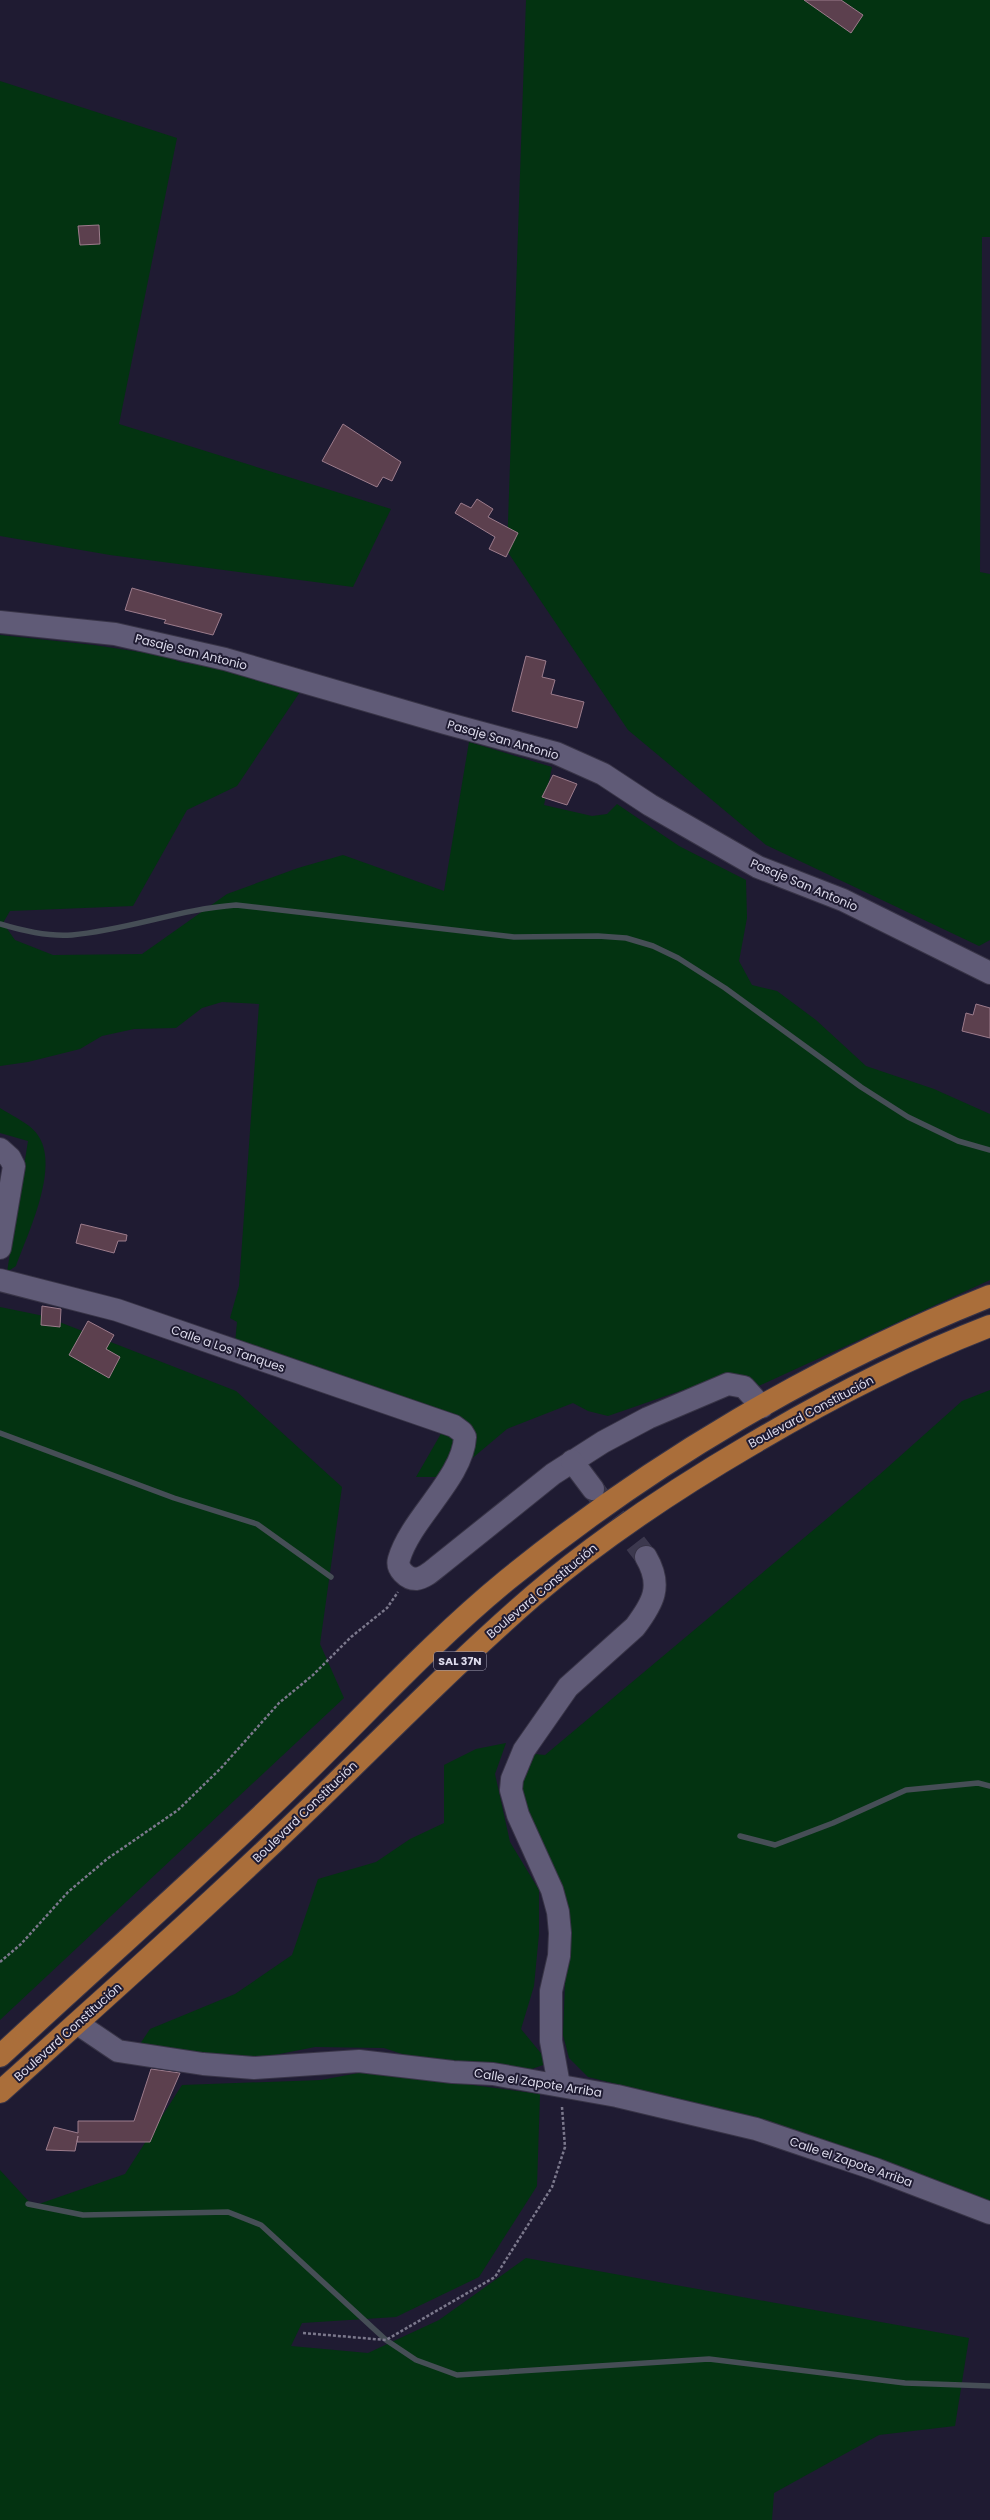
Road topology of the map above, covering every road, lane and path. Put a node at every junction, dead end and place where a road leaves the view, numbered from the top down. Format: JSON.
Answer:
{"nodes":[{"id":1,"x":0,"y":622,"type":"edge"},
{"id":2,"x":990,"y":974,"type":"edge"},
{"id":3,"x":0,"y":1149,"type":"edge"},
{"id":4,"x":0,"y":1248,"type":"edge"},
{"id":5,"x":0,"y":1280,"type":"edge"},
{"id":6,"x":990,"y":1296,"type":"edge"},
{"id":7,"x":990,"y":1326,"type":"edge"},
{"id":8,"x":762,"y":1407,"type":"junction"},
{"id":9,"x":572,"y":1462,"type":"junction"},
{"id":10,"x":593,"y":1489,"type":"tunnel mouth"},
{"id":11,"x":646,"y":1557,"type":"tunnel mouth"},
{"id":12,"x":406,"y":1576,"type":"junction"},
{"id":13,"x":0,"y":1962,"type":"edge"},
{"id":14,"x":78,"y":2024,"type":"junction"},
{"id":15,"x":0,"y":2056,"type":"edge"},
{"id":16,"x":559,"y":2085,"type":"junction"},
{"id":17,"x":0,"y":2092,"type":"edge"},
{"id":18,"x":990,"y":2213,"type":"edge"},
{"id":19,"x":303,"y":2333,"type":"dead end"}],
"edges":[{"from":1,"to":2,"type":"street","name":"Pasaje San Antonio"},
{"from":3,"to":4,"type":"street"},
{"from":5,"to":12,"type":"street","name":"Calle a Los Tanques"},
{"from":6,"to":8,"type":"highway","number":"SAL 37N"},
{"from":7,"to":14,"type":"highway","name":"Boulevard Constitución","number":"SAL 37N"},
{"from":8,"to":9,"type":"street"},
{"from":8,"to":15,"type":"highway","number":"SAL 37N"},
{"from":9,"to":10,"type":"street"},
{"from":9,"to":12,"type":"street"},
{"from":11,"to":16,"type":"street"},
{"from":12,"to":13,"type":"path"},
{"from":14,"to":16,"type":"street","name":"Calle el Zapote Arriba"},
{"from":14,"to":17,"type":"highway","name":"Boulevard Constitución","number":"SAL 37N"},
{"from":16,"to":18,"type":"street","name":"Calle el Zapote Arriba"},
{"from":16,"to":19,"type":"path"}]}
